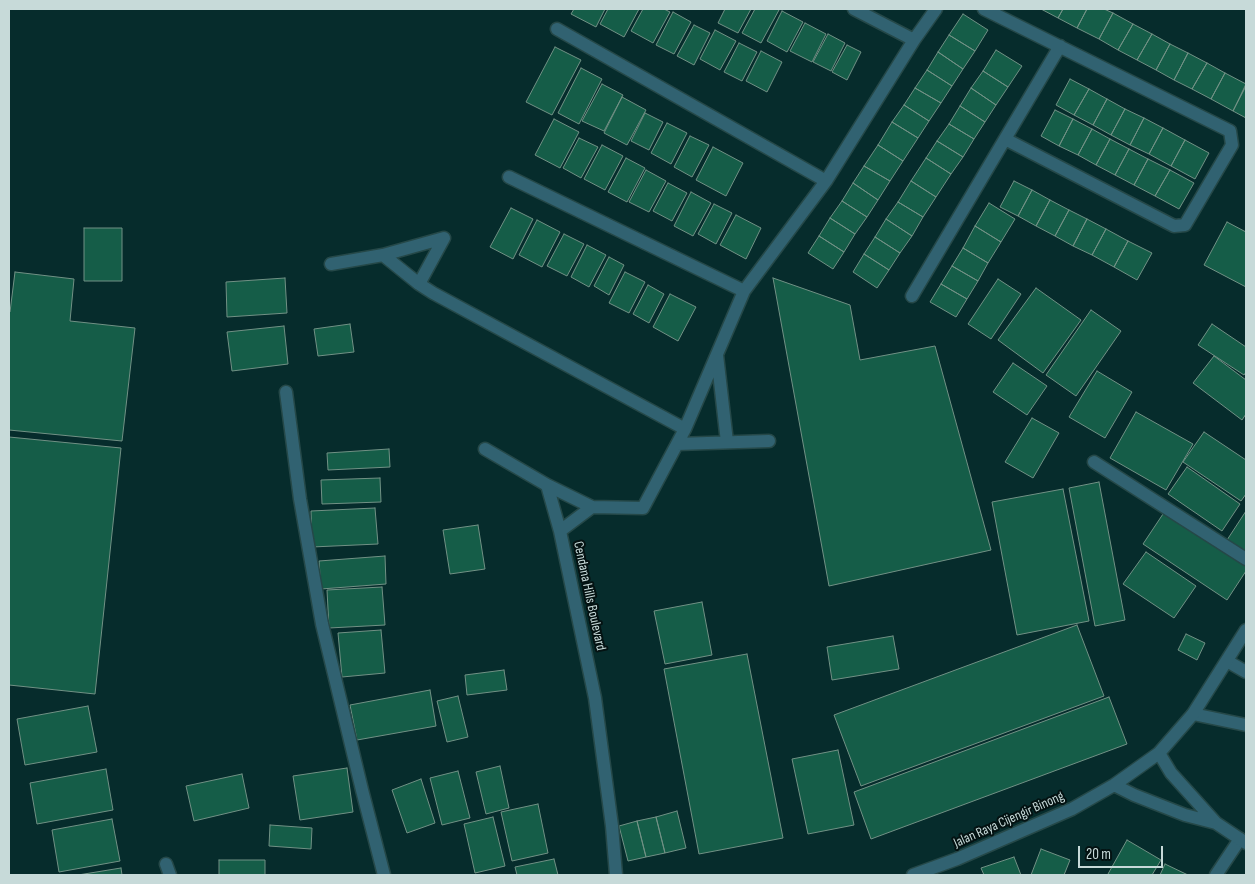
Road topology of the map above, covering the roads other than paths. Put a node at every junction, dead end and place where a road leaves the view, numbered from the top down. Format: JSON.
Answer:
{"nodes":[{"id":1,"x":854,"y":9,"type":"edge"},
{"id":2,"x":936,"y":9,"type":"edge"},
{"id":3,"x":984,"y":9,"type":"edge"},
{"id":4,"x":557,"y":29,"type":"dead end"},
{"id":5,"x":914,"y":40,"type":"junction"},
{"id":6,"x":1060,"y":46,"type":"junction"},
{"id":7,"x":1005,"y":139,"type":"junction"},
{"id":8,"x":509,"y":177,"type":"dead end"},
{"id":9,"x":826,"y":181,"type":"junction"},
{"id":10,"x":383,"y":255,"type":"junction"},
{"id":11,"x":331,"y":264,"type":"dead end"},
{"id":12,"x":419,"y":284,"type":"junction"},
{"id":13,"x":744,"y":291,"type":"junction"},
{"id":14,"x":912,"y":296,"type":"dead end"},
{"id":15,"x":717,"y":353,"type":"junction"},
{"id":16,"x":286,"y":392,"type":"dead end"},
{"id":17,"x":685,"y":429,"type":"junction"},
{"id":18,"x":769,"y":441,"type":"dead end"},
{"id":19,"x":727,"y":442,"type":"junction"},
{"id":20,"x":677,"y":444,"type":"junction"},
{"id":21,"x":485,"y":449,"type":"dead end"},
{"id":22,"x":1094,"y":462,"type":"dead end"},
{"id":23,"x":547,"y":485,"type":"junction"},
{"id":24,"x":592,"y":507,"type":"junction"},
{"id":25,"x":560,"y":531,"type":"junction"},
{"id":26,"x":1246,"y":559,"type":"edge"},
{"id":27,"x":1246,"y":630,"type":"edge"},
{"id":28,"x":1227,"y":661,"type":"junction"},
{"id":29,"x":1246,"y":672,"type":"edge"},
{"id":30,"x":1193,"y":714,"type":"junction"},
{"id":31,"x":1246,"y":725,"type":"edge"},
{"id":32,"x":1158,"y":753,"type":"junction"},
{"id":33,"x":1114,"y":785,"type":"junction"},
{"id":34,"x":1216,"y":823,"type":"junction"},
{"id":35,"x":1243,"y":841,"type":"edge"},
{"id":36,"x":384,"y":875,"type":"edge"},
{"id":37,"x":616,"y":875,"type":"edge"},
{"id":38,"x":913,"y":875,"type":"edge"},
{"id":39,"x":1216,"y":875,"type":"edge"}],
"edges":[{"from":1,"to":5,"type":"street"},
{"from":2,"to":5,"type":"street"},
{"from":3,"to":6,"type":"street"},
{"from":4,"to":9,"type":"street"},
{"from":5,"to":9,"type":"street"},
{"from":6,"to":7,"type":"street"},
{"from":6,"to":7,"type":"street"},
{"from":7,"to":14,"type":"street"},
{"from":8,"to":13,"type":"street"},
{"from":9,"to":13,"type":"street"},
{"from":10,"to":11,"type":"street"},
{"from":10,"to":12,"type":"street"},
{"from":10,"to":12,"type":"street"},
{"from":12,"to":17,"type":"street"},
{"from":13,"to":15,"type":"street"},
{"from":15,"to":17,"type":"street"},
{"from":15,"to":19,"type":"street"},
{"from":16,"to":36,"type":"street"},
{"from":17,"to":20,"type":"street"},
{"from":18,"to":19,"type":"street"},
{"from":19,"to":20,"type":"street"},
{"from":20,"to":24,"type":"street"},
{"from":21,"to":23,"type":"street"},
{"from":22,"to":26,"type":"street"},
{"from":23,"to":24,"type":"street"},
{"from":23,"to":25,"type":"street"},
{"from":24,"to":25,"type":"street","name":"Cendana Hills Boulevard"},
{"from":25,"to":37,"type":"street","name":"Cendana Hills Boulevard"},
{"from":27,"to":28,"type":"street","name":"Jalan Raya Cijengir Binong"},
{"from":28,"to":29,"type":"street"},
{"from":28,"to":30,"type":"street","name":"Jalan Raya Cijengir Binong"},
{"from":30,"to":31,"type":"street"},
{"from":30,"to":32,"type":"street","name":"Jalan Raya Cijengir Binong"},
{"from":32,"to":33,"type":"street","name":"Jalan Raya Cijengir Binong"},
{"from":32,"to":34,"type":"street"},
{"from":33,"to":34,"type":"street"},
{"from":33,"to":38,"type":"street","name":"Jalan Raya Cijengir Binong"},
{"from":34,"to":35,"type":"street"},
{"from":35,"to":39,"type":"street"}]}
